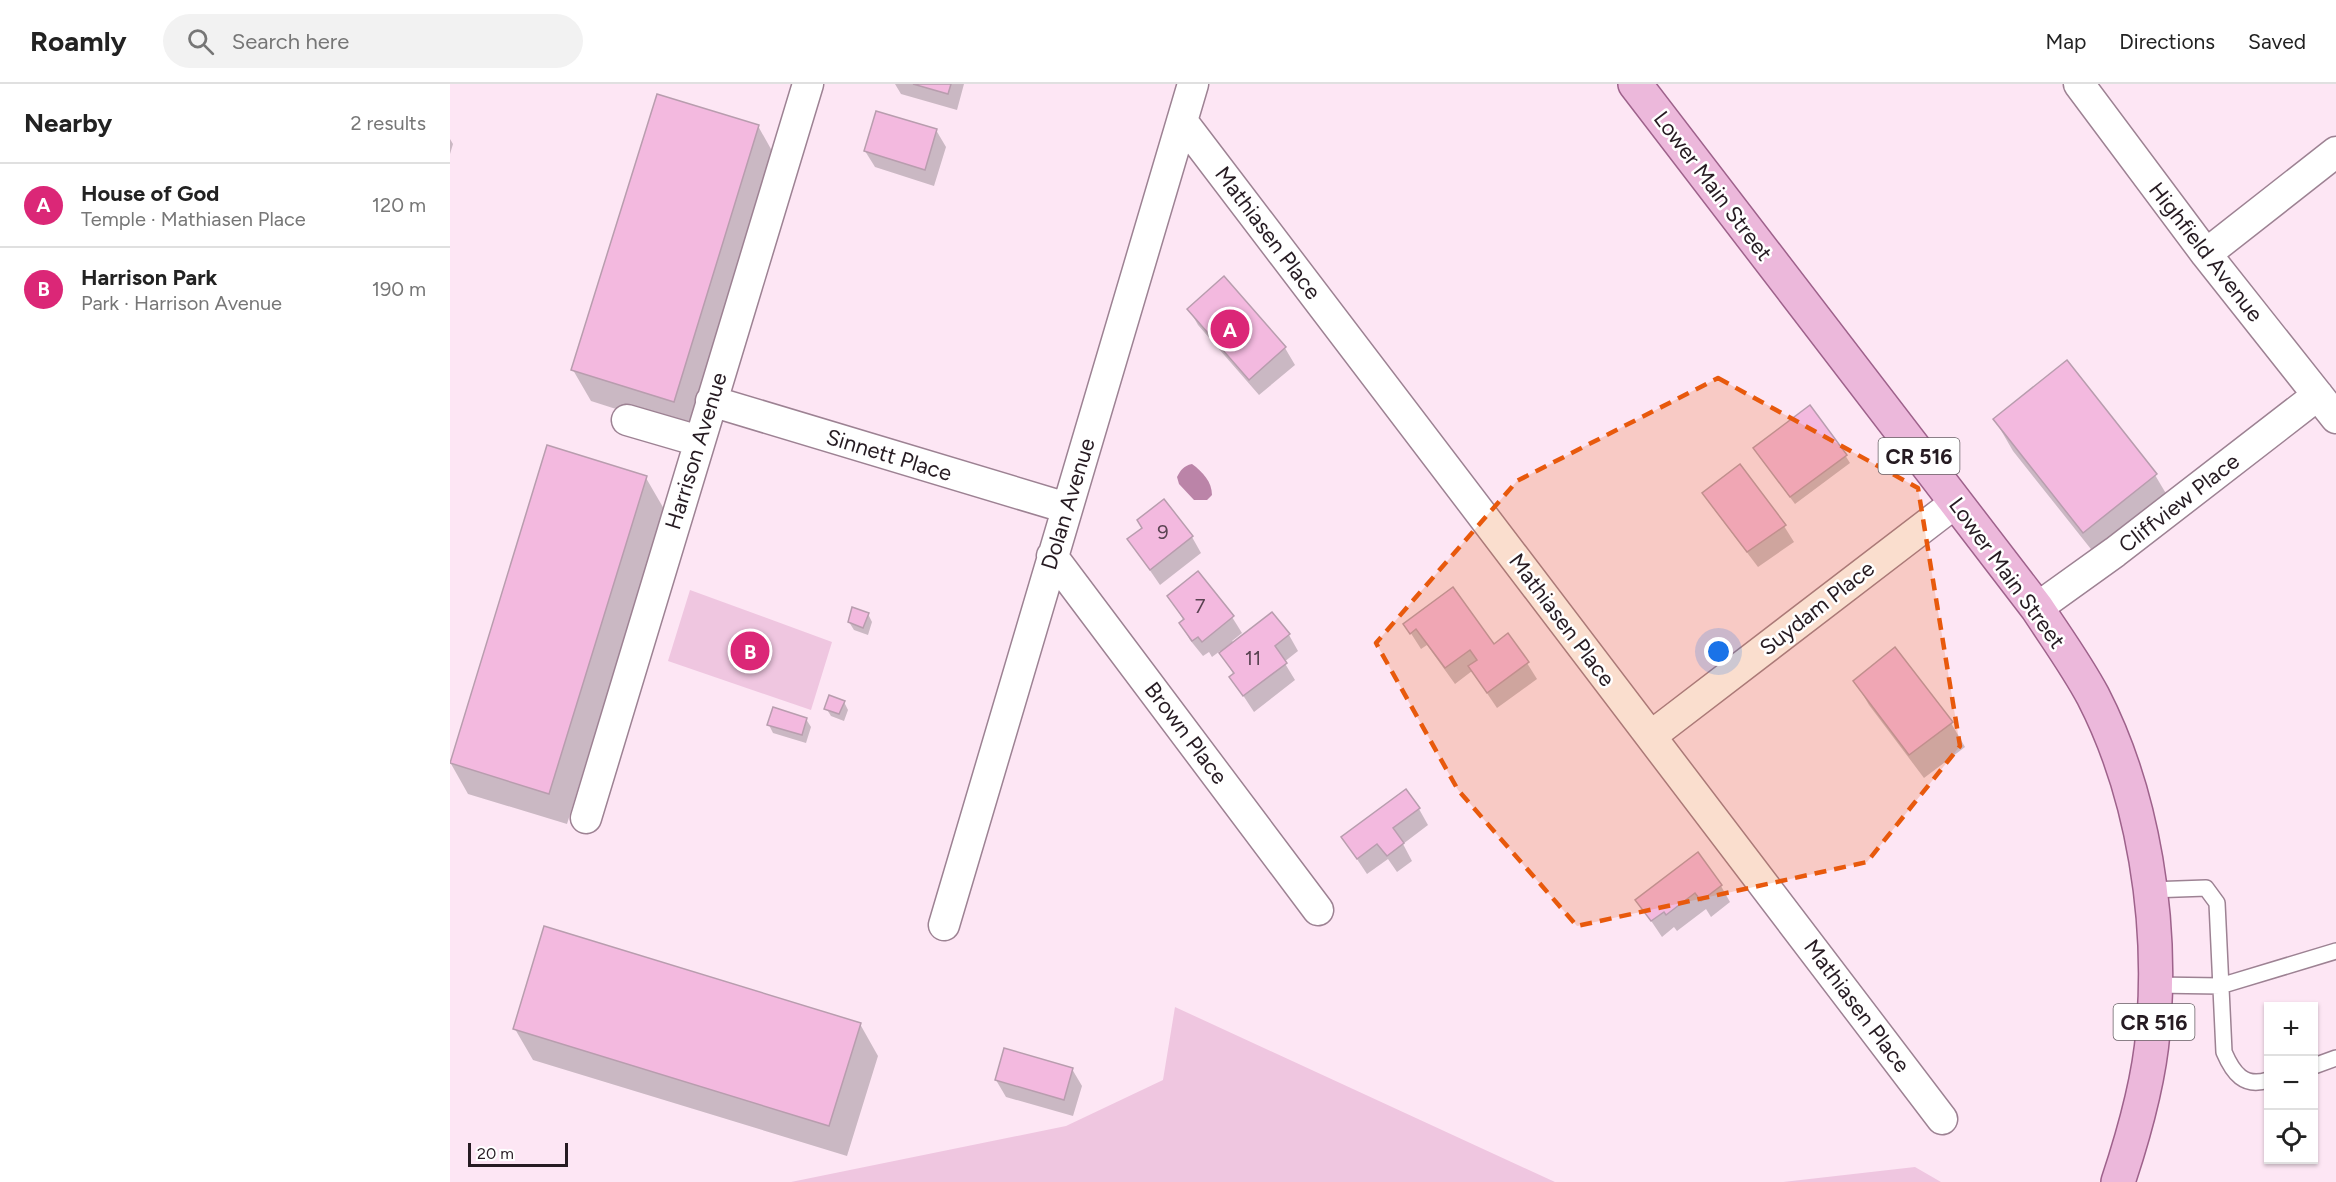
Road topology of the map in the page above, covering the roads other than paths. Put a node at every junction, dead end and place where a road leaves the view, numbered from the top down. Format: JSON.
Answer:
{"nodes":[{"id":1,"x":808,"y":84,"type":"edge"},
{"id":2,"x":1193,"y":84,"type":"edge"},
{"id":3,"x":1635,"y":84,"type":"edge"},
{"id":4,"x":2079,"y":84,"type":"edge"},
{"id":5,"x":1182,"y":121,"type":"junction"},
{"id":6,"x":2336,"y":152,"type":"edge"},
{"id":7,"x":2206,"y":254,"type":"junction"},
{"id":8,"x":711,"y":401,"type":"junction"},
{"id":9,"x":2327,"y":407,"type":"edge"},
{"id":10,"x":627,"y":420,"type":"dead end"},
{"id":11,"x":699,"y":441,"type":"junction"},
{"id":12,"x":1955,"y":502,"type":"junction"},
{"id":13,"x":1067,"y":508,"type":"junction"},
{"id":14,"x":1052,"y":556,"type":"junction"},
{"id":15,"x":2037,"y":608,"type":"junction"},
{"id":16,"x":1651,"y":736,"type":"junction"},
{"id":17,"x":586,"y":818,"type":"dead end"},
{"id":18,"x":2150,"y":890,"type":"junction"},
{"id":19,"x":1318,"y":910,"type":"dead end"},
{"id":20,"x":944,"y":925,"type":"dead end"},
{"id":21,"x":2336,"y":951,"type":"edge"},
{"id":22,"x":2155,"y":985,"type":"junction"},
{"id":23,"x":2220,"y":986,"type":"junction"},
{"id":24,"x":2336,"y":1058,"type":"edge"},
{"id":25,"x":2318,"y":1064,"type":"edge"},
{"id":26,"x":2264,"y":1082,"type":"edge"},
{"id":27,"x":1942,"y":1119,"type":"dead end"},
{"id":28,"x":2118,"y":1182,"type":"edge"}],
"edges":[{"from":1,"to":8,"type":"street","name":"Harrison Avenue"},
{"from":2,"to":5,"type":"street","name":"Dolan Avenue"},
{"from":3,"to":12,"type":"main road","name":"Lower Main Street","number":"CR 516"},
{"from":4,"to":7,"type":"street","name":"Highfield Avenue"},
{"from":5,"to":13,"type":"street","name":"Dolan Avenue"},
{"from":5,"to":16,"type":"street","name":"Mathiasen Place"},
{"from":6,"to":7,"type":"street"},
{"from":7,"to":9,"type":"street","name":"Highfield Avenue"},
{"from":8,"to":11,"type":"street","name":"Harrison Avenue"},
{"from":8,"to":13,"type":"street","name":"Sinnett Place"},
{"from":9,"to":15,"type":"street","name":"Cliffview Place"},
{"from":10,"to":11,"type":"street"},
{"from":11,"to":17,"type":"street","name":"Harrison Avenue"},
{"from":12,"to":15,"type":"main road","name":"Lower Main Street","number":"CR 516"},
{"from":12,"to":16,"type":"street","name":"Suydam Place"},
{"from":13,"to":14,"type":"street","name":"Dolan Avenue"},
{"from":14,"to":19,"type":"street","name":"Brown Place"},
{"from":14,"to":20,"type":"street","name":"Dolan Avenue"},
{"from":15,"to":18,"type":"main road","name":"Lower Main Street","number":"CR 516"},
{"from":16,"to":27,"type":"street","name":"Mathiasen Place"},
{"from":18,"to":22,"type":"main road","name":"Lower Main Street","number":"CR 516"},
{"from":18,"to":23,"type":"lane"},
{"from":21,"to":23,"type":"lane"},
{"from":22,"to":23,"type":"lane"},
{"from":22,"to":28,"type":"main road","name":"Lower Main Street","number":"CR 516"},
{"from":23,"to":26,"type":"lane"},
{"from":24,"to":25,"type":"lane"}]}
